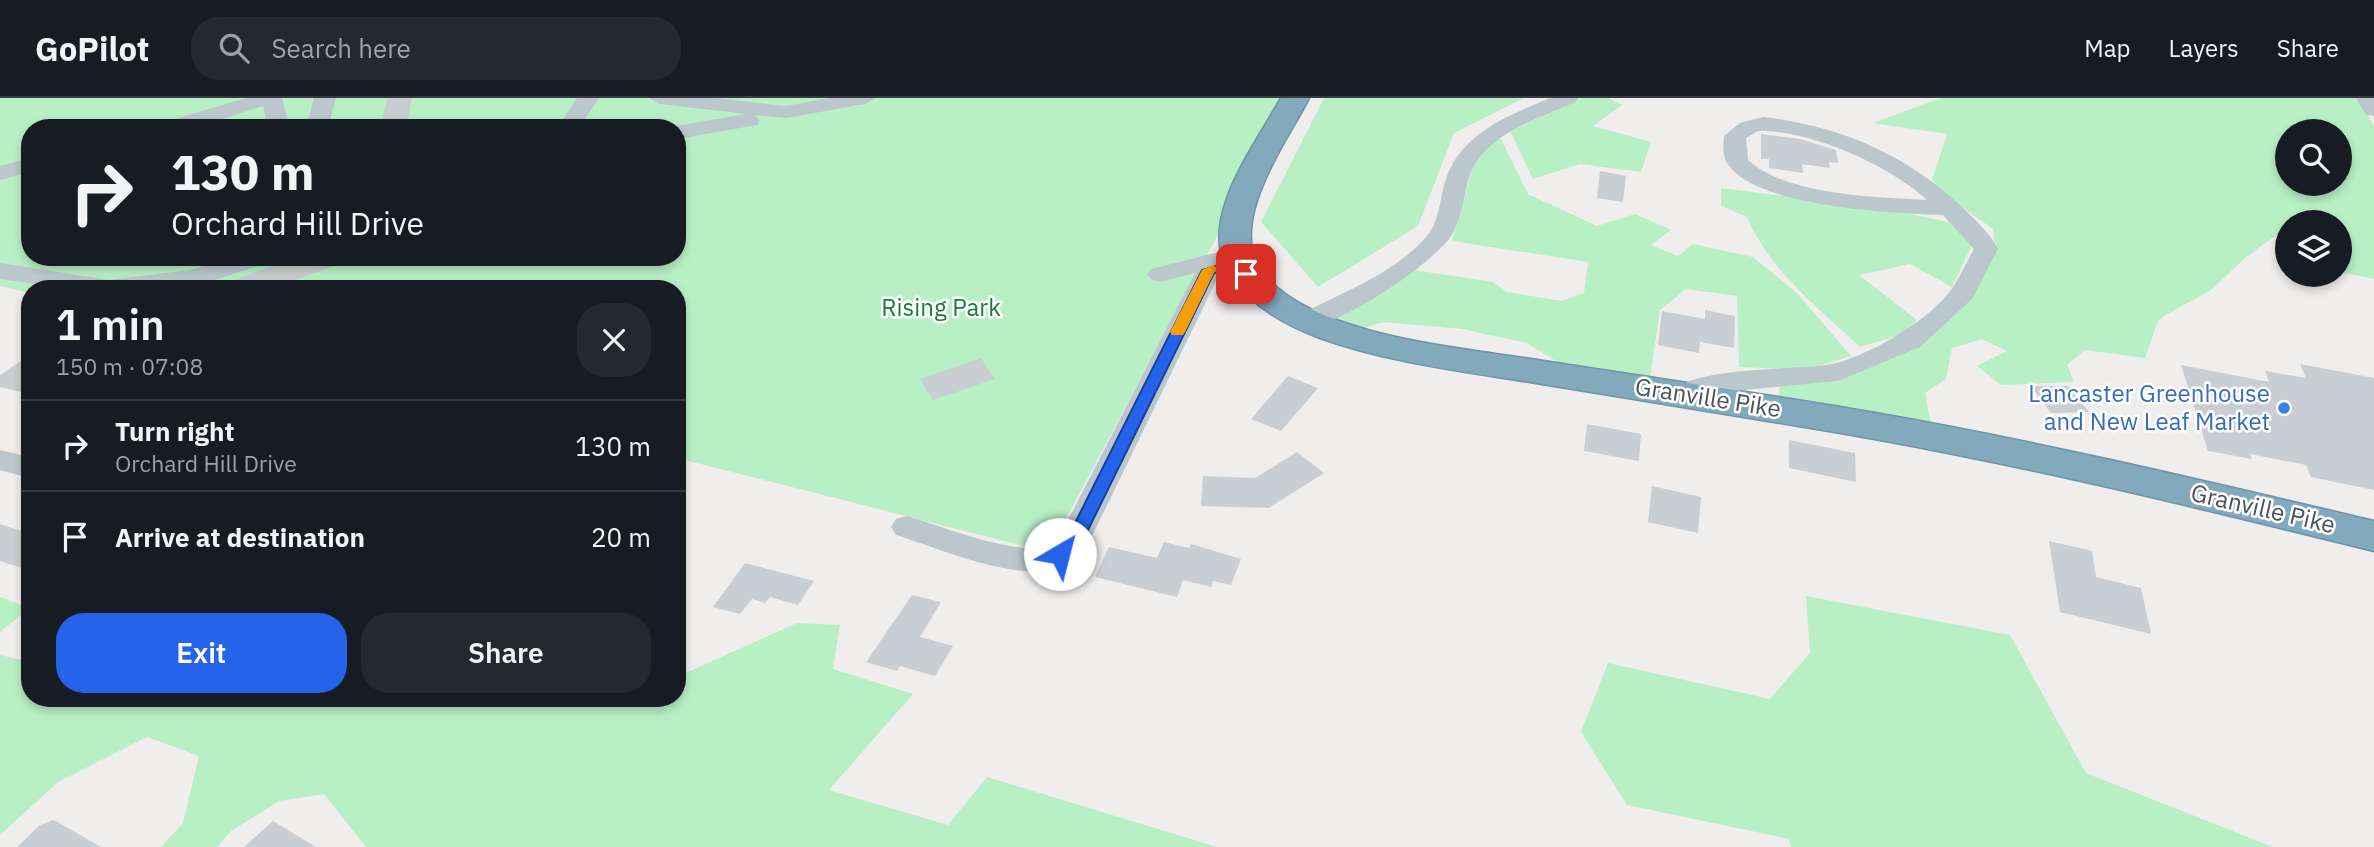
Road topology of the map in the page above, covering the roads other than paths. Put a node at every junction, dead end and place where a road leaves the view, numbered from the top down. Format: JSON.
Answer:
{"nodes":[{"id":1,"x":269,"y":98,"type":"edge"},
{"id":2,"x":325,"y":98,"type":"edge"},
{"id":3,"x":588,"y":98,"type":"edge"},
{"id":4,"x":660,"y":98,"type":"edge"},
{"id":5,"x":865,"y":98,"type":"edge"},
{"id":6,"x":1295,"y":98,"type":"edge"},
{"id":7,"x":1568,"y":98,"type":"edge"},
{"id":8,"x":2367,"y":98,"type":"edge"},
{"id":9,"x":2374,"y":110,"type":"edge"},
{"id":10,"x":786,"y":112,"type":"junction"},
{"id":11,"x":200,"y":119,"type":"edge"},
{"id":12,"x":276,"y":119,"type":"edge"},
{"id":13,"x":319,"y":119,"type":"edge"},
{"id":14,"x":574,"y":119,"type":"edge"},
{"id":15,"x":686,"y":130,"type":"edge"},
{"id":16,"x":21,"y":167,"type":"edge"},
{"id":17,"x":0,"y":173,"type":"edge"},
{"id":18,"x":1948,"y":208,"type":"junction"},
{"id":19,"x":1238,"y":259,"type":"junction"},
{"id":20,"x":230,"y":266,"type":"edge"},
{"id":21,"x":0,"y":271,"type":"edge"},
{"id":22,"x":1160,"y":274,"type":"dead end"},
{"id":23,"x":57,"y":280,"type":"edge"},
{"id":24,"x":171,"y":280,"type":"edge"},
{"id":25,"x":1308,"y":321,"type":"junction"},
{"id":26,"x":1685,"y":394,"type":"junction"},
{"id":27,"x":0,"y":460,"type":"edge"},
{"id":28,"x":21,"y":466,"type":"edge"},
{"id":29,"x":907,"y":527,"type":"dead end"},
{"id":30,"x":2374,"y":536,"type":"edge"}],
"edges":[{"from":1,"to":11,"type":"street"},
{"from":1,"to":12,"type":"street"},
{"from":2,"to":13,"type":"street"},
{"from":3,"to":14,"type":"street"},
{"from":4,"to":10,"type":"street"},
{"from":5,"to":10,"type":"street"},
{"from":6,"to":19,"type":"highway"},
{"from":7,"to":25,"type":"street"},
{"from":8,"to":9,"type":"street"},
{"from":10,"to":15,"type":"street"},
{"from":16,"to":17,"type":"street"},
{"from":18,"to":18,"type":"street"},
{"from":18,"to":26,"type":"street"},
{"from":19,"to":22,"type":"street"},
{"from":19,"to":25,"type":"highway","name":"Granville Pike"},
{"from":19,"to":29,"type":"street"},
{"from":20,"to":24,"type":"street"},
{"from":21,"to":23,"type":"street"},
{"from":25,"to":26,"type":"highway","name":"Granville Pike"},
{"from":26,"to":30,"type":"highway","name":"Granville Pike"},
{"from":27,"to":28,"type":"street"}]}
